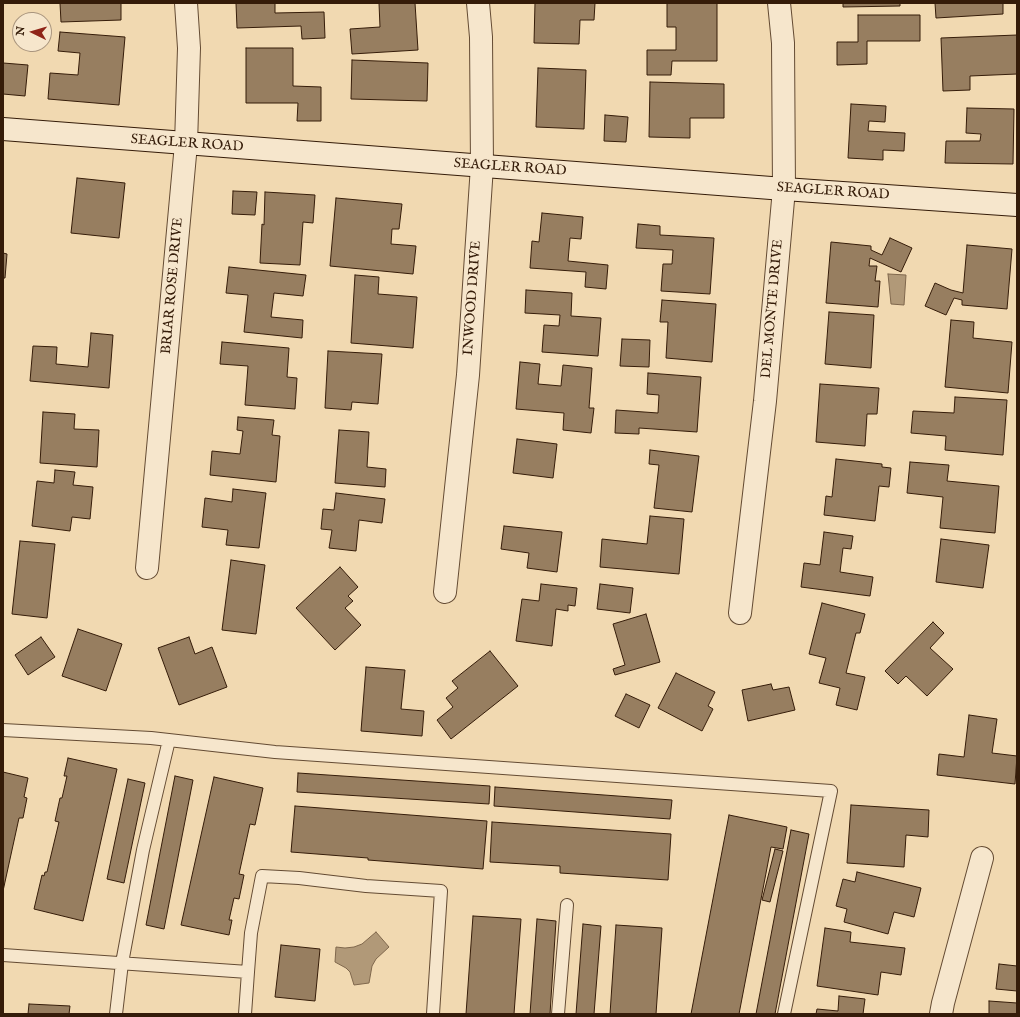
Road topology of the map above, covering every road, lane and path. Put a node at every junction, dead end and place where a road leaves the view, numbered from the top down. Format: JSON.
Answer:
{"nodes":[{"id":1,"x":186,"y":3,"type":"edge"},
{"id":2,"x":478,"y":3,"type":"edge"},
{"id":3,"x":778,"y":3,"type":"edge"},
{"id":4,"x":3,"y":129,"type":"edge"},
{"id":5,"x":186,"y":144,"type":"junction"},
{"id":6,"x":482,"y":166,"type":"junction"},
{"id":7,"x":784,"y":189,"type":"junction"},
{"id":8,"x":1017,"y":205,"type":"edge"},
{"id":9,"x":147,"y":568,"type":"dead end"},
{"id":10,"x":445,"y":592,"type":"dead end"},
{"id":11,"x":740,"y":613,"type":"dead end"},
{"id":12,"x":3,"y":730,"type":"edge"},
{"id":13,"x":169,"y":740,"type":"junction"},
{"id":14,"x":982,"y":858,"type":"dead end"},
{"id":15,"x":567,"y":905,"type":"dead end"},
{"id":16,"x":3,"y":954,"type":"edge"},
{"id":17,"x":122,"y":963,"type":"junction"},
{"id":18,"x":248,"y":972,"type":"junction"},
{"id":19,"x":116,"y":1014,"type":"edge"},
{"id":20,"x":245,"y":1014,"type":"edge"},
{"id":21,"x":433,"y":1014,"type":"edge"},
{"id":22,"x":558,"y":1014,"type":"edge"},
{"id":23,"x":784,"y":1014,"type":"edge"},
{"id":24,"x":941,"y":1014,"type":"edge"}],
"edges":[{"from":1,"to":5,"type":"street","name":"BRIAR ROSE DRIVE"},
{"from":2,"to":6,"type":"street","name":"INWOOD DRIVE"},
{"from":3,"to":7,"type":"street","name":"DEL MONTE DRIVE"},
{"from":4,"to":5,"type":"street","name":"SEAGLER ROAD"},
{"from":5,"to":6,"type":"street","name":"SEAGLER ROAD"},
{"from":5,"to":9,"type":"street","name":"BRIAR ROSE DRIVE"},
{"from":6,"to":7,"type":"street","name":"SEAGLER ROAD"},
{"from":6,"to":10,"type":"street","name":"INWOOD DRIVE"},
{"from":7,"to":8,"type":"street","name":"SEAGLER ROAD"},
{"from":7,"to":11,"type":"street","name":"DEL MONTE DRIVE"},
{"from":12,"to":13,"type":"lane"},
{"from":13,"to":17,"type":"lane"},
{"from":13,"to":23,"type":"lane"},
{"from":14,"to":24,"type":"street"},
{"from":15,"to":22,"type":"lane"},
{"from":16,"to":17,"type":"lane"},
{"from":17,"to":18,"type":"lane"},
{"from":17,"to":19,"type":"lane"},
{"from":18,"to":20,"type":"lane"},
{"from":18,"to":21,"type":"lane"}]}
